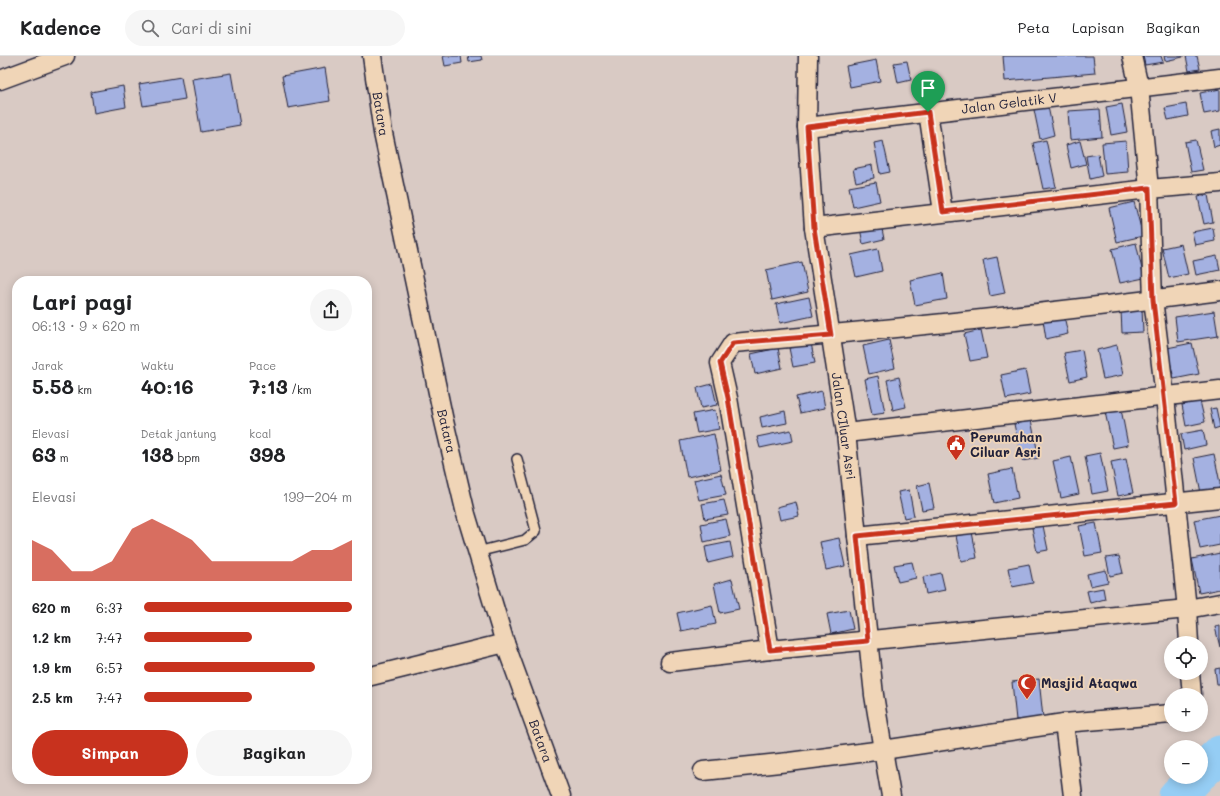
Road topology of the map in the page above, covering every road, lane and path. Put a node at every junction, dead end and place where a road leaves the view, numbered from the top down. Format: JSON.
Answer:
{"nodes":[{"id":1,"x":65,"y":56,"type":"edge"},
{"id":2,"x":372,"y":56,"type":"edge"},
{"id":3,"x":808,"y":56,"type":"edge"},
{"id":4,"x":1132,"y":56,"type":"edge"},
{"id":5,"x":1220,"y":78,"type":"edge"},
{"id":6,"x":0,"y":80,"type":"edge"},
{"id":7,"x":1139,"y":87,"type":"junction"},
{"id":8,"x":928,"y":112,"type":"junction"},
{"id":9,"x":807,"y":127,"type":"junction"},
{"id":10,"x":1220,"y":183,"type":"edge"},
{"id":11,"x":1149,"y":188,"type":"junction"},
{"id":12,"x":943,"y":212,"type":"junction"},
{"id":13,"x":814,"y":228,"type":"junction"},
{"id":14,"x":1220,"y":291,"type":"edge"},
{"id":15,"x":1153,"y":300,"type":"junction"},
{"id":16,"x":831,"y":335,"type":"junction"},
{"id":17,"x":1220,"y":390,"type":"edge"},
{"id":18,"x":1165,"y":397,"type":"junction"},
{"id":19,"x":846,"y":433,"type":"junction"},
{"id":20,"x":517,"y":459,"type":"dead end"},
{"id":21,"x":1220,"y":498,"type":"edge"},
{"id":22,"x":1176,"y":503,"type":"junction"},
{"id":23,"x":857,"y":536,"type":"junction"},
{"id":24,"x":477,"y":552,"type":"junction"},
{"id":25,"x":1220,"y":603,"type":"edge"},
{"id":26,"x":1187,"y":609,"type":"junction"},
{"id":27,"x":1189,"y":636,"type":"edge"},
{"id":28,"x":868,"y":641,"type":"junction"},
{"id":29,"x":505,"y":643,"type":"junction"},
{"id":30,"x":770,"y":650,"type":"junction"},
{"id":31,"x":670,"y":662,"type":"dead end"},
{"id":32,"x":372,"y":676,"type":"edge"},
{"id":33,"x":1164,"y":715,"type":"edge"},
{"id":34,"x":1064,"y":723,"type":"junction"},
{"id":35,"x":882,"y":750,"type":"junction"},
{"id":36,"x":703,"y":771,"type":"dead end"},
{"id":37,"x":561,"y":796,"type":"edge"},
{"id":38,"x":891,"y":796,"type":"edge"},
{"id":39,"x":1073,"y":796,"type":"edge"}],
"edges":[{"from":1,"to":6,"type":"street"},
{"from":2,"to":24,"type":"street","name":"Batara"},
{"from":3,"to":9,"type":"street","name":"Jalan CIluar Asri"},
{"from":4,"to":7,"type":"street"},
{"from":5,"to":7,"type":"street","name":"Jalan Gelatik V"},
{"from":7,"to":8,"type":"street","name":"Jalan Gelatik V"},
{"from":7,"to":11,"type":"street"},
{"from":8,"to":9,"type":"street","name":"Jalan Gelatik V"},
{"from":8,"to":12,"type":"street"},
{"from":9,"to":13,"type":"street","name":"Jalan CIluar Asri"},
{"from":10,"to":11,"type":"street"},
{"from":11,"to":12,"type":"street"},
{"from":11,"to":15,"type":"street"},
{"from":12,"to":13,"type":"street"},
{"from":13,"to":16,"type":"street","name":"Jalan CIluar Asri"},
{"from":14,"to":15,"type":"street"},
{"from":15,"to":16,"type":"street"},
{"from":15,"to":18,"type":"street"},
{"from":16,"to":19,"type":"street","name":"Jalan CIluar Asri"},
{"from":16,"to":30,"type":"street"},
{"from":17,"to":18,"type":"street"},
{"from":18,"to":19,"type":"street"},
{"from":18,"to":22,"type":"street"},
{"from":19,"to":23,"type":"street","name":"Jalan CIluar Asri"},
{"from":20,"to":24,"type":"lane"},
{"from":21,"to":22,"type":"street"},
{"from":22,"to":23,"type":"street"},
{"from":22,"to":26,"type":"street"},
{"from":23,"to":28,"type":"street","name":"Jalan CIluar Asri"},
{"from":24,"to":29,"type":"street","name":"Batara"},
{"from":25,"to":26,"type":"street"},
{"from":26,"to":27,"type":"street"},
{"from":26,"to":28,"type":"street"},
{"from":28,"to":30,"type":"street"},
{"from":28,"to":35,"type":"street","name":"Jalan CIluar Asri"},
{"from":29,"to":32,"type":"street"},
{"from":29,"to":37,"type":"street","name":"Batara"},
{"from":30,"to":31,"type":"street"},
{"from":33,"to":34,"type":"street"},
{"from":34,"to":35,"type":"street"},
{"from":34,"to":39,"type":"street"},
{"from":35,"to":36,"type":"street"},
{"from":35,"to":38,"type":"street","name":"Jalan CIluar Asri"}]}
